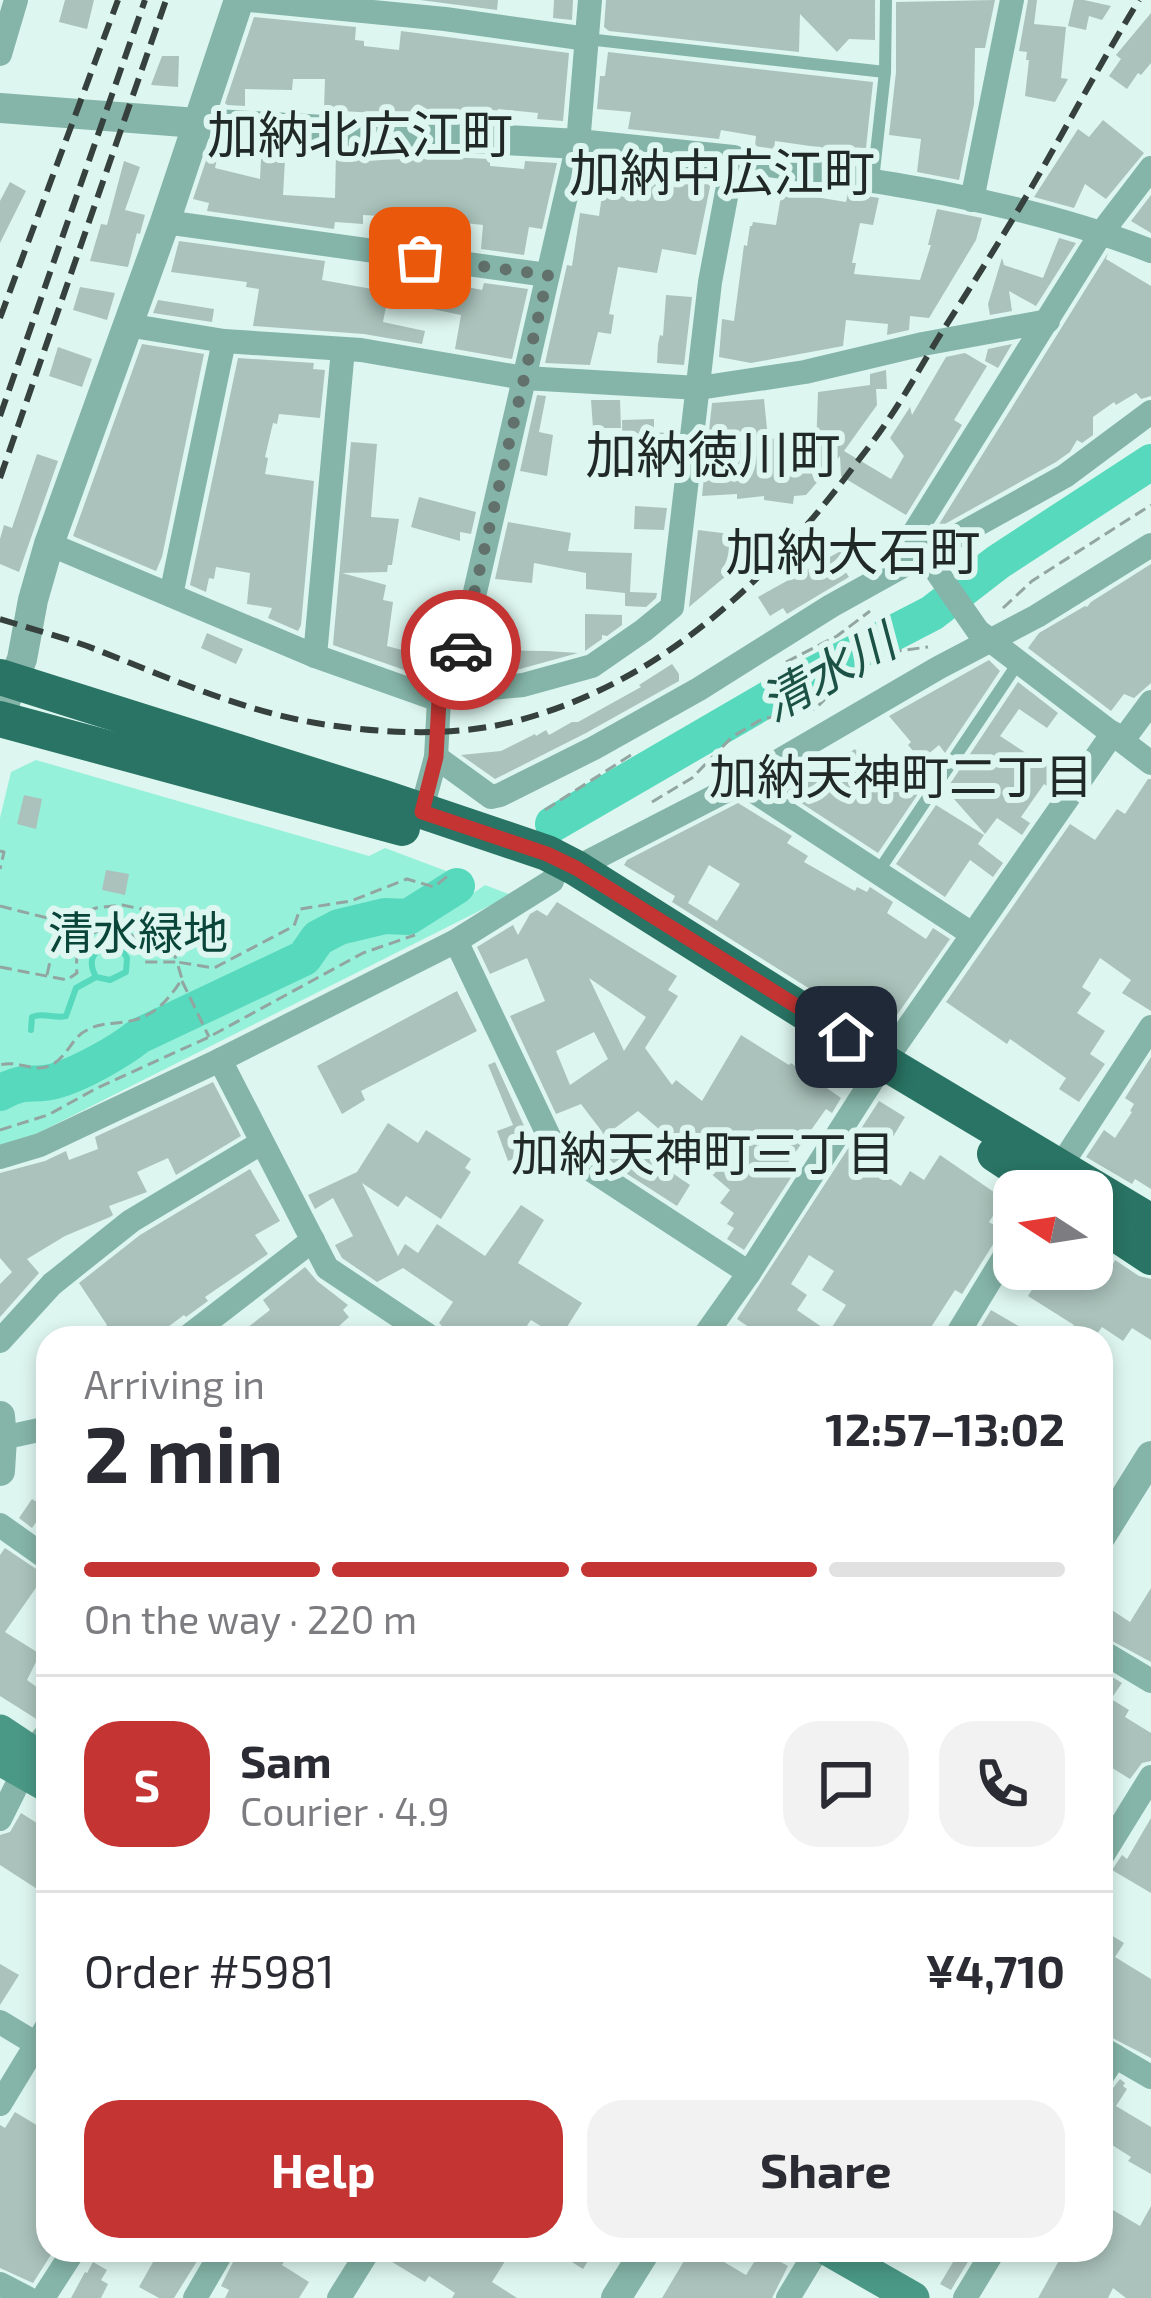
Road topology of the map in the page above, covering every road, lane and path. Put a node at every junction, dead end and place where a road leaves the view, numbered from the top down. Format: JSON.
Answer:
{"nodes":[{"id":1,"x":16,"y":0,"type":"edge"},
{"id":2,"x":238,"y":0,"type":"edge"},
{"id":3,"x":250,"y":0,"type":"edge"},
{"id":4,"x":590,"y":0,"type":"edge"},
{"id":5,"x":886,"y":0,"type":"edge"},
{"id":6,"x":1012,"y":0,"type":"edge"},
{"id":7,"x":446,"y":9,"type":"edge"},
{"id":8,"x":587,"y":39,"type":"junction"},
{"id":9,"x":0,"y":54,"type":"edge"},
{"id":10,"x":885,"y":72,"type":"junction"},
{"id":11,"x":0,"y":108,"type":"edge"},
{"id":12,"x":197,"y":123,"type":"junction"},
{"id":13,"x":578,"y":144,"type":"junction"},
{"id":14,"x":733,"y":160,"type":"junction"},
{"id":15,"x":1151,"y":168,"type":"edge"},
{"id":16,"x":873,"y":180,"type":"junction"},
{"id":17,"x":972,"y":200,"type":"junction"},
{"id":18,"x":165,"y":223,"type":"junction"},
{"id":19,"x":1102,"y":232,"type":"junction"},
{"id":20,"x":1151,"y":251,"type":"edge"},
{"id":21,"x":548,"y":275,"type":"junction"},
{"id":22,"x":1048,"y":320,"type":"junction"},
{"id":23,"x":127,"y":325,"type":"junction"},
{"id":24,"x":224,"y":341,"type":"junction"},
{"id":25,"x":343,"y":349,"type":"junction"},
{"id":26,"x":524,"y":378,"type":"junction"},
{"id":27,"x":699,"y":388,"type":"junction"},
{"id":28,"x":1151,"y":412,"type":"edge"},
{"id":29,"x":1151,"y":505,"type":"edge"},
{"id":30,"x":49,"y":544,"type":"junction"},
{"id":31,"x":1151,"y":545,"type":"edge"},
{"id":32,"x":923,"y":554,"type":"junction"},
{"id":33,"x":171,"y":595,"type":"junction"},
{"id":34,"x":871,"y":611,"type":"dead end"},
{"id":35,"x":977,"y":628,"type":"junction"},
{"id":36,"x":931,"y":647,"type":"dead end"},
{"id":37,"x":315,"y":656,"type":"junction"},
{"id":38,"x":1018,"y":663,"type":"junction"},
{"id":39,"x":783,"y":664,"type":"dead end"},
{"id":40,"x":445,"y":696,"type":"junction"},
{"id":41,"x":3,"y":698,"type":"edge"},
{"id":42,"x":1151,"y":702,"type":"edge"},
{"id":43,"x":1118,"y":737,"type":"junction"},
{"id":44,"x":632,"y":754,"type":"dead end"},
{"id":45,"x":436,"y":757,"type":"junction"},
{"id":46,"x":1151,"y":763,"type":"edge"},
{"id":47,"x":741,"y":783,"type":"junction"},
{"id":48,"x":652,"y":802,"type":"dead end"},
{"id":49,"x":545,"y":811,"type":"dead end"},
{"id":50,"x":422,"y":812,"type":"junction"},
{"id":51,"x":0,"y":851,"type":"edge"},
{"id":52,"x":0,"y":869,"type":"edge"},
{"id":53,"x":878,"y":872,"type":"junction"},
{"id":54,"x":450,"y":874,"type":"dead end"},
{"id":55,"x":564,"y":874,"type":"junction"},
{"id":56,"x":0,"y":906,"type":"edge"},
{"id":57,"x":59,"y":921,"type":"junction"},
{"id":58,"x":418,"y":934,"type":"dead end"},
{"id":59,"x":972,"y":934,"type":"junction"},
{"id":60,"x":456,"y":941,"type":"junction"},
{"id":61,"x":177,"y":962,"type":"junction"},
{"id":62,"x":0,"y":967,"type":"edge"},
{"id":63,"x":46,"y":976,"type":"junction"},
{"id":64,"x":182,"y":979,"type":"junction"},
{"id":65,"x":1151,"y":1027,"type":"edge"},
{"id":66,"x":214,"y":1049,"type":"junction"},
{"id":67,"x":0,"y":1065,"type":"edge"},
{"id":68,"x":879,"y":1069,"type":"junction"},
{"id":69,"x":0,"y":1130,"type":"edge"},
{"id":70,"x":261,"y":1143,"type":"junction"},
{"id":71,"x":0,"y":1157,"type":"edge"},
{"id":72,"x":1029,"y":1170,"type":"edge"},
{"id":73,"x":1059,"y":1170,"type":"edge"},
{"id":74,"x":1113,"y":1208,"type":"edge"},
{"id":75,"x":1151,"y":1222,"type":"edge"},
{"id":76,"x":1113,"y":1232,"type":"edge"},
{"id":77,"x":313,"y":1240,"type":"junction"},
{"id":78,"x":1151,"y":1257,"type":"edge"},
{"id":79,"x":749,"y":1273,"type":"junction"},
{"id":80,"x":993,"y":1276,"type":"edge"},
{"id":81,"x":202,"y":1326,"type":"edge"},
{"id":82,"x":414,"y":1326,"type":"edge"},
{"id":83,"x":711,"y":1326,"type":"edge"},
{"id":84,"x":962,"y":1326,"type":"edge"},
{"id":85,"x":0,"y":1341,"type":"edge"},
{"id":86,"x":1,"y":1427,"type":"edge"},
{"id":87,"x":36,"y":1428,"type":"edge"},
{"id":88,"x":1151,"y":1456,"type":"edge"},
{"id":89,"x":0,"y":1471,"type":"edge"},
{"id":90,"x":1113,"y":1517,"type":"edge"},
{"id":91,"x":0,"y":1525,"type":"edge"},
{"id":92,"x":36,"y":1550,"type":"edge"},
{"id":93,"x":1113,"y":1658,"type":"edge"},
{"id":94,"x":1151,"y":1682,"type":"edge"},
{"id":95,"x":0,"y":1731,"type":"edge"},
{"id":96,"x":33,"y":1761,"type":"edge"},
{"id":97,"x":1151,"y":1777,"type":"edge"},
{"id":98,"x":0,"y":1819,"type":"edge"},
{"id":99,"x":1113,"y":1839,"type":"edge"},
{"id":100,"x":0,"y":2022,"type":"edge"},
{"id":101,"x":36,"y":2037,"type":"edge"},
{"id":102,"x":36,"y":2052,"type":"edge"},
{"id":103,"x":1113,"y":2063,"type":"edge"},
{"id":104,"x":1151,"y":2077,"type":"edge"},
{"id":105,"x":0,"y":2104,"type":"edge"},
{"id":106,"x":66,"y":2262,"type":"edge"},
{"id":107,"x":216,"y":2262,"type":"edge"},
{"id":108,"x":362,"y":2262,"type":"edge"},
{"id":109,"x":638,"y":2262,"type":"edge"},
{"id":110,"x":819,"y":2262,"type":"edge"},
{"id":111,"x":849,"y":2262,"type":"edge"},
{"id":112,"x":986,"y":2262,"type":"edge"},
{"id":113,"x":0,"y":2284,"type":"edge"},
{"id":114,"x":27,"y":2298,"type":"edge"},
{"id":115,"x":43,"y":2298,"type":"edge"},
{"id":116,"x":195,"y":2298,"type":"edge"},
{"id":117,"x":339,"y":2298,"type":"edge"},
{"id":118,"x":616,"y":2298,"type":"edge"},
{"id":119,"x":788,"y":2298,"type":"edge"},
{"id":120,"x":913,"y":2298,"type":"edge"},
{"id":121,"x":964,"y":2298,"type":"edge"}],
"edges":[{"from":1,"to":9,"type":"street"},
{"from":2,"to":12,"type":"street"},
{"from":3,"to":7,"type":"street"},
{"from":4,"to":8,"type":"street"},
{"from":5,"to":10,"type":"lane"},
{"from":6,"to":17,"type":"street"},
{"from":7,"to":8,"type":"street"},
{"from":8,"to":10,"type":"lane"},
{"from":8,"to":13,"type":"street"},
{"from":10,"to":16,"type":"lane"},
{"from":11,"to":12,"type":"street"},
{"from":12,"to":13,"type":"street"},
{"from":12,"to":18,"type":"street"},
{"from":13,"to":14,"type":"street"},
{"from":13,"to":21,"type":"street"},
{"from":14,"to":16,"type":"street"},
{"from":14,"to":27,"type":"street"},
{"from":15,"to":19,"type":"street"},
{"from":16,"to":17,"type":"street"},
{"from":17,"to":19,"type":"street"},
{"from":18,"to":21,"type":"street"},
{"from":18,"to":23,"type":"street"},
{"from":19,"to":20,"type":"street"},
{"from":19,"to":22,"type":"street"},
{"from":21,"to":26,"type":"street"},
{"from":22,"to":27,"type":"street"},
{"from":22,"to":32,"type":"street"},
{"from":23,"to":24,"type":"street"},
{"from":23,"to":30,"type":"street"},
{"from":24,"to":25,"type":"street"},
{"from":24,"to":33,"type":"street"},
{"from":25,"to":26,"type":"street"},
{"from":25,"to":37,"type":"street"},
{"from":26,"to":27,"type":"street"},
{"from":26,"to":40,"type":"street"},
{"from":27,"to":40,"type":"street"},
{"from":28,"to":32,"type":"street"},
{"from":29,"to":35,"type":"path"},
{"from":30,"to":33,"type":"street"},
{"from":30,"to":41,"type":"street"},
{"from":31,"to":35,"type":"street"},
{"from":32,"to":35,"type":"street"},
{"from":32,"to":45,"type":"street"},
{"from":33,"to":37,"type":"street"},
{"from":34,"to":39,"type":"path"},
{"from":35,"to":38,"type":"street"},
{"from":35,"to":47,"type":"street"},
{"from":36,"to":48,"type":"path"},
{"from":37,"to":40,"type":"street"},
{"from":38,"to":43,"type":"street"},
{"from":38,"to":53,"type":"lane"},
{"from":40,"to":45,"type":"street"},
{"from":41,"to":50,"type":"highway"},
{"from":41,"to":55,"type":"highway"},
{"from":42,"to":43,"type":"street"},
{"from":43,"to":46,"type":"street"},
{"from":43,"to":59,"type":"street"},
{"from":44,"to":49,"type":"path"},
{"from":45,"to":50,"type":"street"},
{"from":47,"to":53,"type":"street"},
{"from":47,"to":55,"type":"street"},
{"from":50,"to":55,"type":"highway"},
{"from":51,"to":52,"type":"path"},
{"from":53,"to":59,"type":"street"},
{"from":54,"to":61,"type":"path"},
{"from":55,"to":60,"type":"street"},
{"from":55,"to":68,"type":"highway"},
{"from":56,"to":57,"type":"path"},
{"from":57,"to":61,"type":"path"},
{"from":57,"to":63,"type":"path"},
{"from":58,"to":66,"type":"path"},
{"from":59,"to":68,"type":"street"},
{"from":60,"to":66,"type":"street"},
{"from":60,"to":79,"type":"street"},
{"from":61,"to":63,"type":"path"},
{"from":61,"to":64,"type":"path"},
{"from":62,"to":63,"type":"path"},
{"from":64,"to":66,"type":"path"},
{"from":64,"to":67,"type":"path"},
{"from":65,"to":73,"type":"street"},
{"from":66,"to":69,"type":"path"},
{"from":66,"to":70,"type":"street"},
{"from":66,"to":71,"type":"street"},
{"from":68,"to":72,"type":"highway"},
{"from":68,"to":79,"type":"street"},
{"from":70,"to":77,"type":"street"},
{"from":70,"to":85,"type":"street"},
{"from":74,"to":75,"type":"highway"},
{"from":76,"to":78,"type":"highway"},
{"from":77,"to":81,"type":"street"},
{"from":77,"to":82,"type":"street"},
{"from":79,"to":83,"type":"street"},
{"from":80,"to":84,"type":"street"},
{"from":86,"to":87,"type":"street"},
{"from":86,"to":89,"type":"street"},
{"from":88,"to":90,"type":"street"},
{"from":91,"to":92,"type":"street"},
{"from":93,"to":94,"type":"street"},
{"from":95,"to":96,"type":"main road"},
{"from":96,"to":98,"type":"street"},
{"from":97,"to":99,"type":"street"},
{"from":100,"to":101,"type":"street"},
{"from":102,"to":105,"type":"street"},
{"from":103,"to":104,"type":"street"},
{"from":106,"to":115,"type":"street"},
{"from":107,"to":116,"type":"street"},
{"from":108,"to":117,"type":"street"},
{"from":109,"to":118,"type":"street"},
{"from":110,"to":119,"type":"street"},
{"from":111,"to":120,"type":"main road"},
{"from":112,"to":121,"type":"street"},
{"from":113,"to":114,"type":"street"}]}
